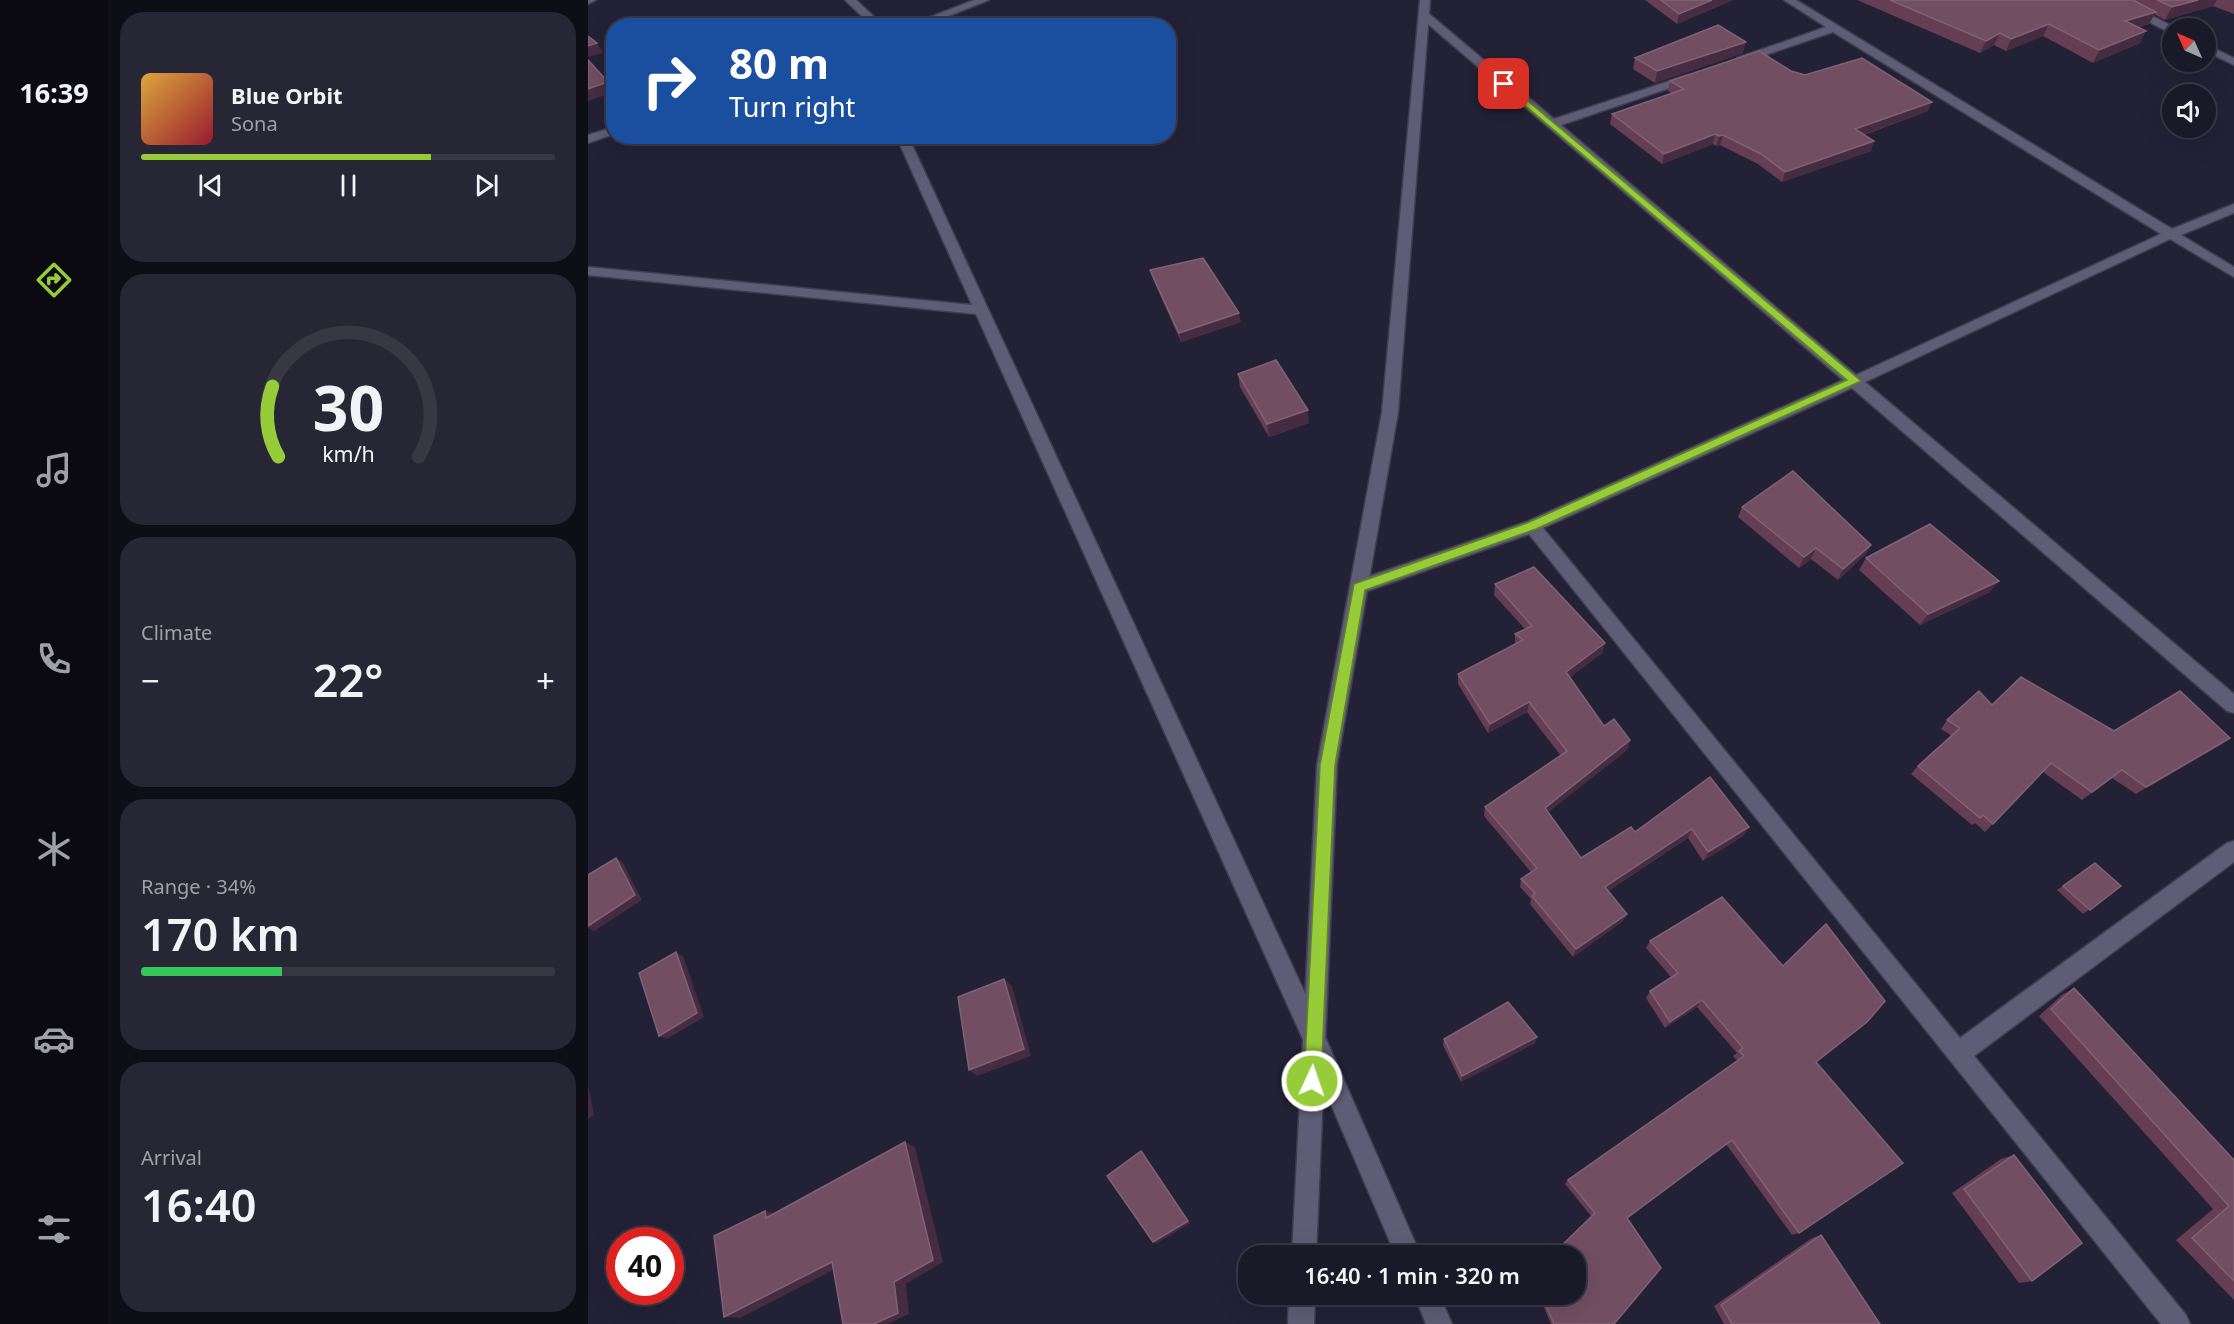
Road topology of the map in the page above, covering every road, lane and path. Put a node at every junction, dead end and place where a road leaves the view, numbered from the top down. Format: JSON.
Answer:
{"nodes":[{"id":1,"x":850,"y":0,"type":"edge"},
{"id":2,"x":984,"y":0,"type":"edge"},
{"id":3,"x":2113,"y":0,"type":"edge"},
{"id":4,"x":1795,"y":1,"type":"edge"},
{"id":5,"x":1424,"y":8,"type":"edge"},
{"id":6,"x":870,"y":18,"type":"edge"},
{"id":7,"x":934,"y":18,"type":"edge"},
{"id":8,"x":2162,"y":25,"type":"edge"},
{"id":9,"x":1833,"y":28,"type":"junction"},
{"id":10,"x":2216,"y":53,"type":"edge"},
{"id":11,"x":2234,"y":62,"type":"edge"},
{"id":12,"x":1726,"y":65,"type":"edge"},
{"id":13,"x":1706,"y":72,"type":"edge"},
{"id":14,"x":1552,"y":124,"type":"junction"},
{"id":15,"x":606,"y":133,"type":"edge"},
{"id":16,"x":588,"y":139,"type":"edge"},
{"id":17,"x":906,"y":144,"type":"edge"},
{"id":18,"x":2234,"y":208,"type":"edge"},
{"id":19,"x":2172,"y":234,"type":"junction"},
{"id":20,"x":588,"y":271,"type":"edge"},
{"id":21,"x":2234,"y":273,"type":"edge"},
{"id":22,"x":981,"y":310,"type":"junction"},
{"id":23,"x":1855,"y":381,"type":"junction"},
{"id":24,"x":1532,"y":526,"type":"junction"},
{"id":25,"x":1359,"y":587,"type":"junction"},
{"id":26,"x":2234,"y":705,"type":"edge"},
{"id":27,"x":2234,"y":850,"type":"edge"},
{"id":28,"x":1314,"y":1038,"type":"junction"},
{"id":29,"x":1959,"y":1053,"type":"junction"},
{"id":30,"x":1305,"y":1245,"type":"edge"},
{"id":31,"x":1404,"y":1245,"type":"edge"},
{"id":32,"x":1302,"y":1305,"type":"edge"},
{"id":33,"x":1431,"y":1305,"type":"edge"},
{"id":34,"x":1301,"y":1324,"type":"edge"},
{"id":35,"x":1439,"y":1324,"type":"edge"},
{"id":36,"x":2177,"y":1324,"type":"edge"}],
"edges":[{"from":1,"to":6,"type":"street"},
{"from":2,"to":7,"type":"street"},
{"from":3,"to":8,"type":"street"},
{"from":4,"to":9,"type":"street"},
{"from":5,"to":14,"type":"street"},
{"from":5,"to":25,"type":"street"},
{"from":9,"to":12,"type":"street"},
{"from":9,"to":19,"type":"street"},
{"from":10,"to":11,"type":"street"},
{"from":13,"to":14,"type":"street"},
{"from":14,"to":23,"type":"street"},
{"from":15,"to":16,"type":"street"},
{"from":17,"to":22,"type":"street"},
{"from":18,"to":19,"type":"street"},
{"from":19,"to":21,"type":"street"},
{"from":19,"to":23,"type":"street"},
{"from":20,"to":22,"type":"street"},
{"from":22,"to":28,"type":"street"},
{"from":23,"to":24,"type":"street"},
{"from":23,"to":26,"type":"street"},
{"from":24,"to":25,"type":"street"},
{"from":24,"to":29,"type":"street"},
{"from":25,"to":28,"type":"street"},
{"from":27,"to":29,"type":"street"},
{"from":28,"to":30,"type":"street"},
{"from":28,"to":31,"type":"street"},
{"from":29,"to":36,"type":"street"},
{"from":32,"to":34,"type":"street"},
{"from":33,"to":35,"type":"street"}]}
